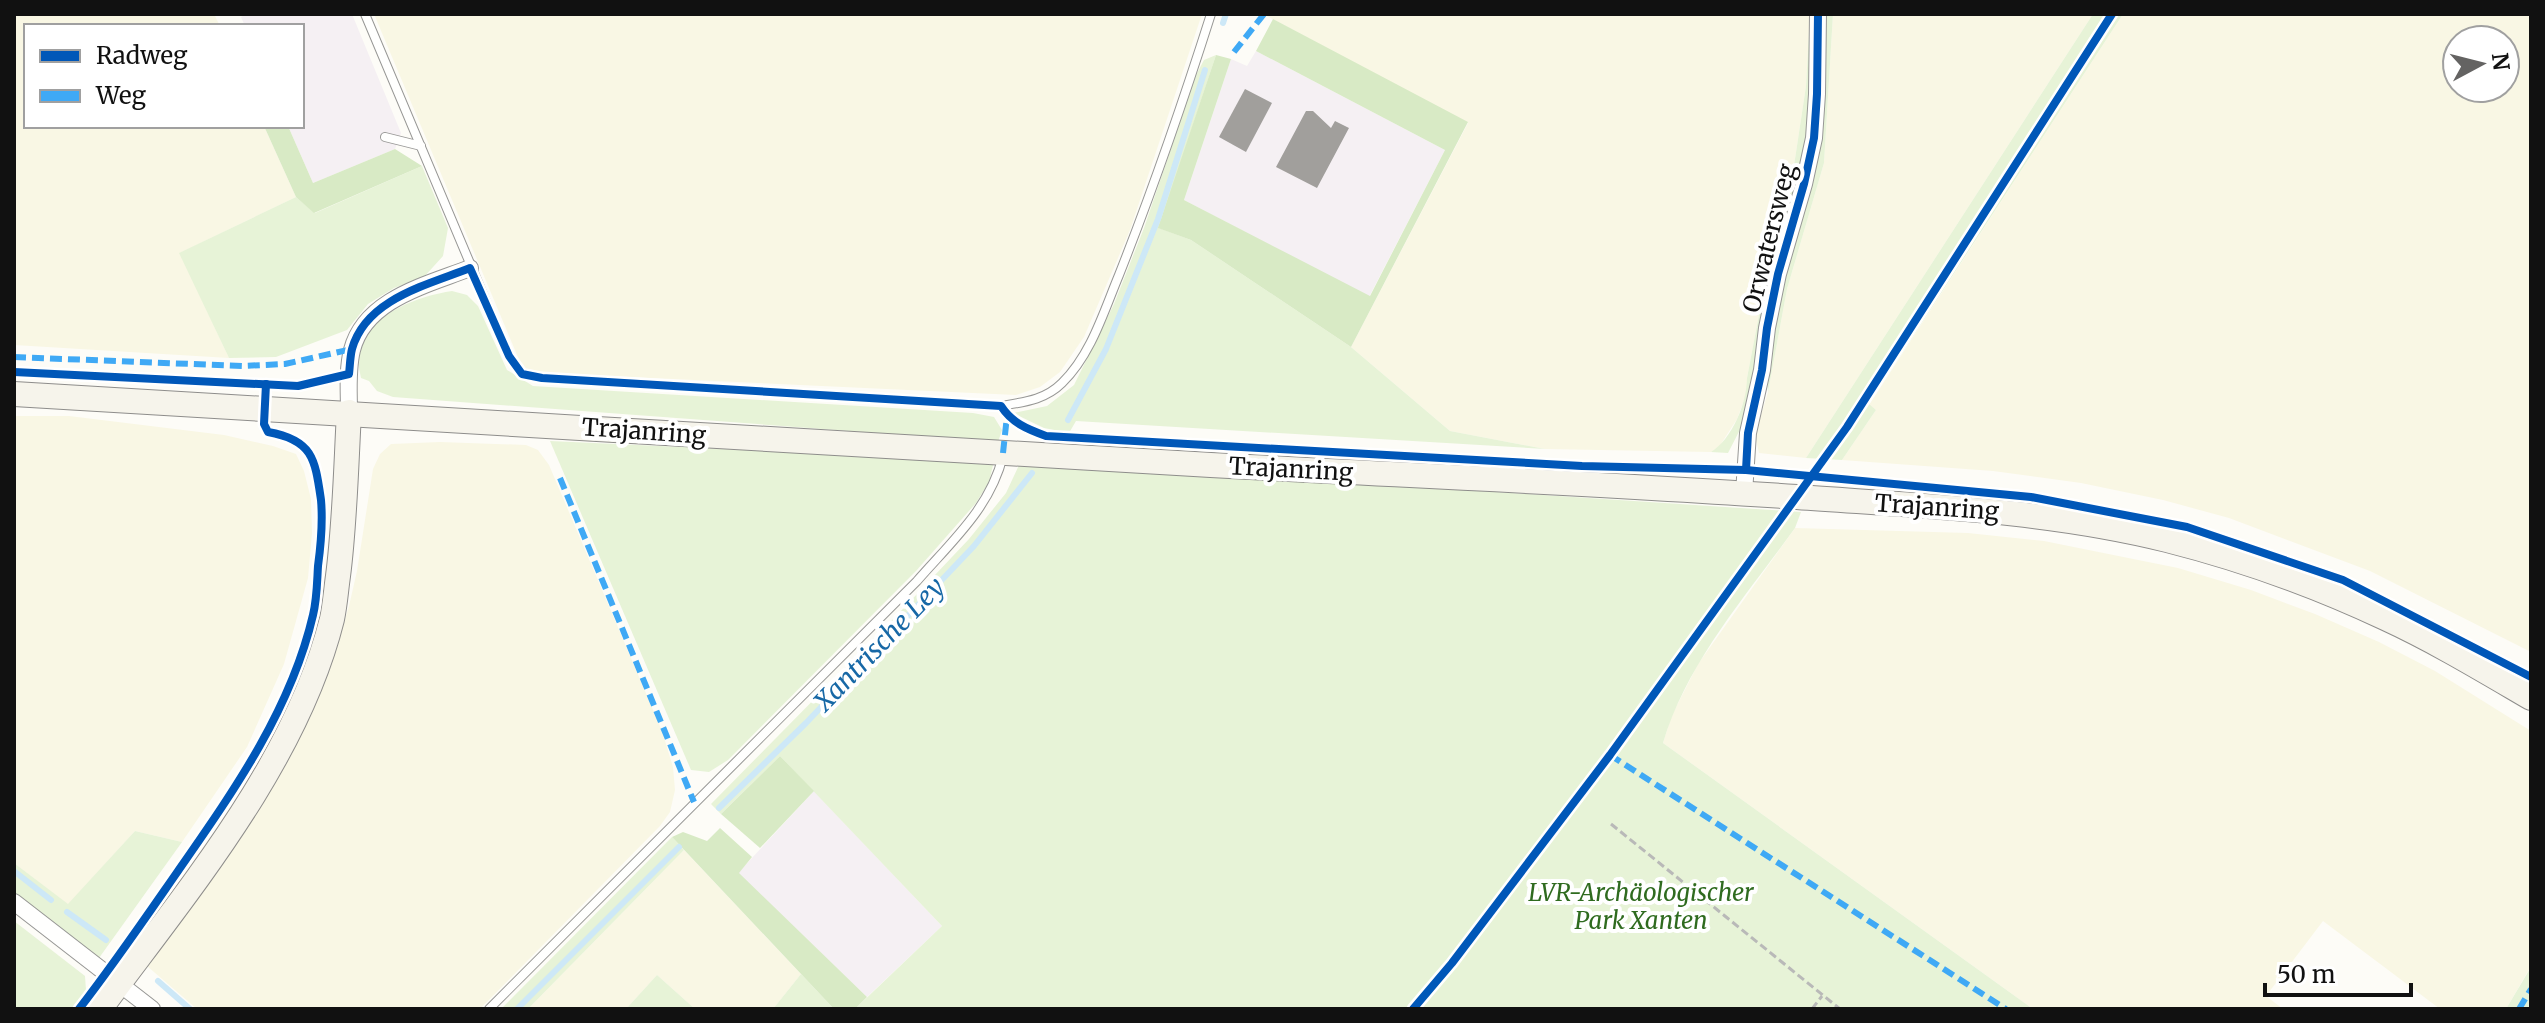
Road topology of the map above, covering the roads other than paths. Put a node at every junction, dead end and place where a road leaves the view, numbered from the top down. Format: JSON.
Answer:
{"nodes":[{"id":1,"x":365,"y":14,"type":"edge"},
{"id":2,"x":1211,"y":14,"type":"edge"},
{"id":3,"x":1818,"y":14,"type":"edge"},
{"id":4,"x":385,"y":137,"type":"dead end"},
{"id":5,"x":421,"y":146,"type":"junction"},
{"id":6,"x":470,"y":268,"type":"junction"},
{"id":7,"x":14,"y":394,"type":"edge"},
{"id":8,"x":349,"y":412,"type":"junction"},
{"id":9,"x":1003,"y":453,"type":"junction"},
{"id":10,"x":1744,"y":493,"type":"junction"},
{"id":11,"x":2531,"y":698,"type":"edge"},
{"id":12,"x":14,"y":902,"type":"edge"},
{"id":13,"x":118,"y":984,"type":"junction"},
{"id":14,"x":100,"y":1009,"type":"edge"},
{"id":15,"x":152,"y":1009,"type":"edge"},
{"id":16,"x":489,"y":1009,"type":"edge"}],
"edges":[{"from":1,"to":5,"type":"lane"},
{"from":2,"to":6,"type":"lane"},
{"from":3,"to":10,"type":"street","name":"Orwatersweg"},
{"from":4,"to":5,"type":"lane"},
{"from":5,"to":6,"type":"lane"},
{"from":6,"to":8,"type":"street"},
{"from":7,"to":8,"type":"main road","name":"Trajanring"},
{"from":8,"to":9,"type":"main road","name":"Trajanring"},
{"from":8,"to":13,"type":"main road"},
{"from":9,"to":10,"type":"main road","name":"Trajanring"},
{"from":9,"to":16,"type":"lane"},
{"from":10,"to":11,"type":"main road","name":"Trajanring"},
{"from":12,"to":13,"type":"street"},
{"from":13,"to":14,"type":"main road"},
{"from":13,"to":15,"type":"street"}]}
